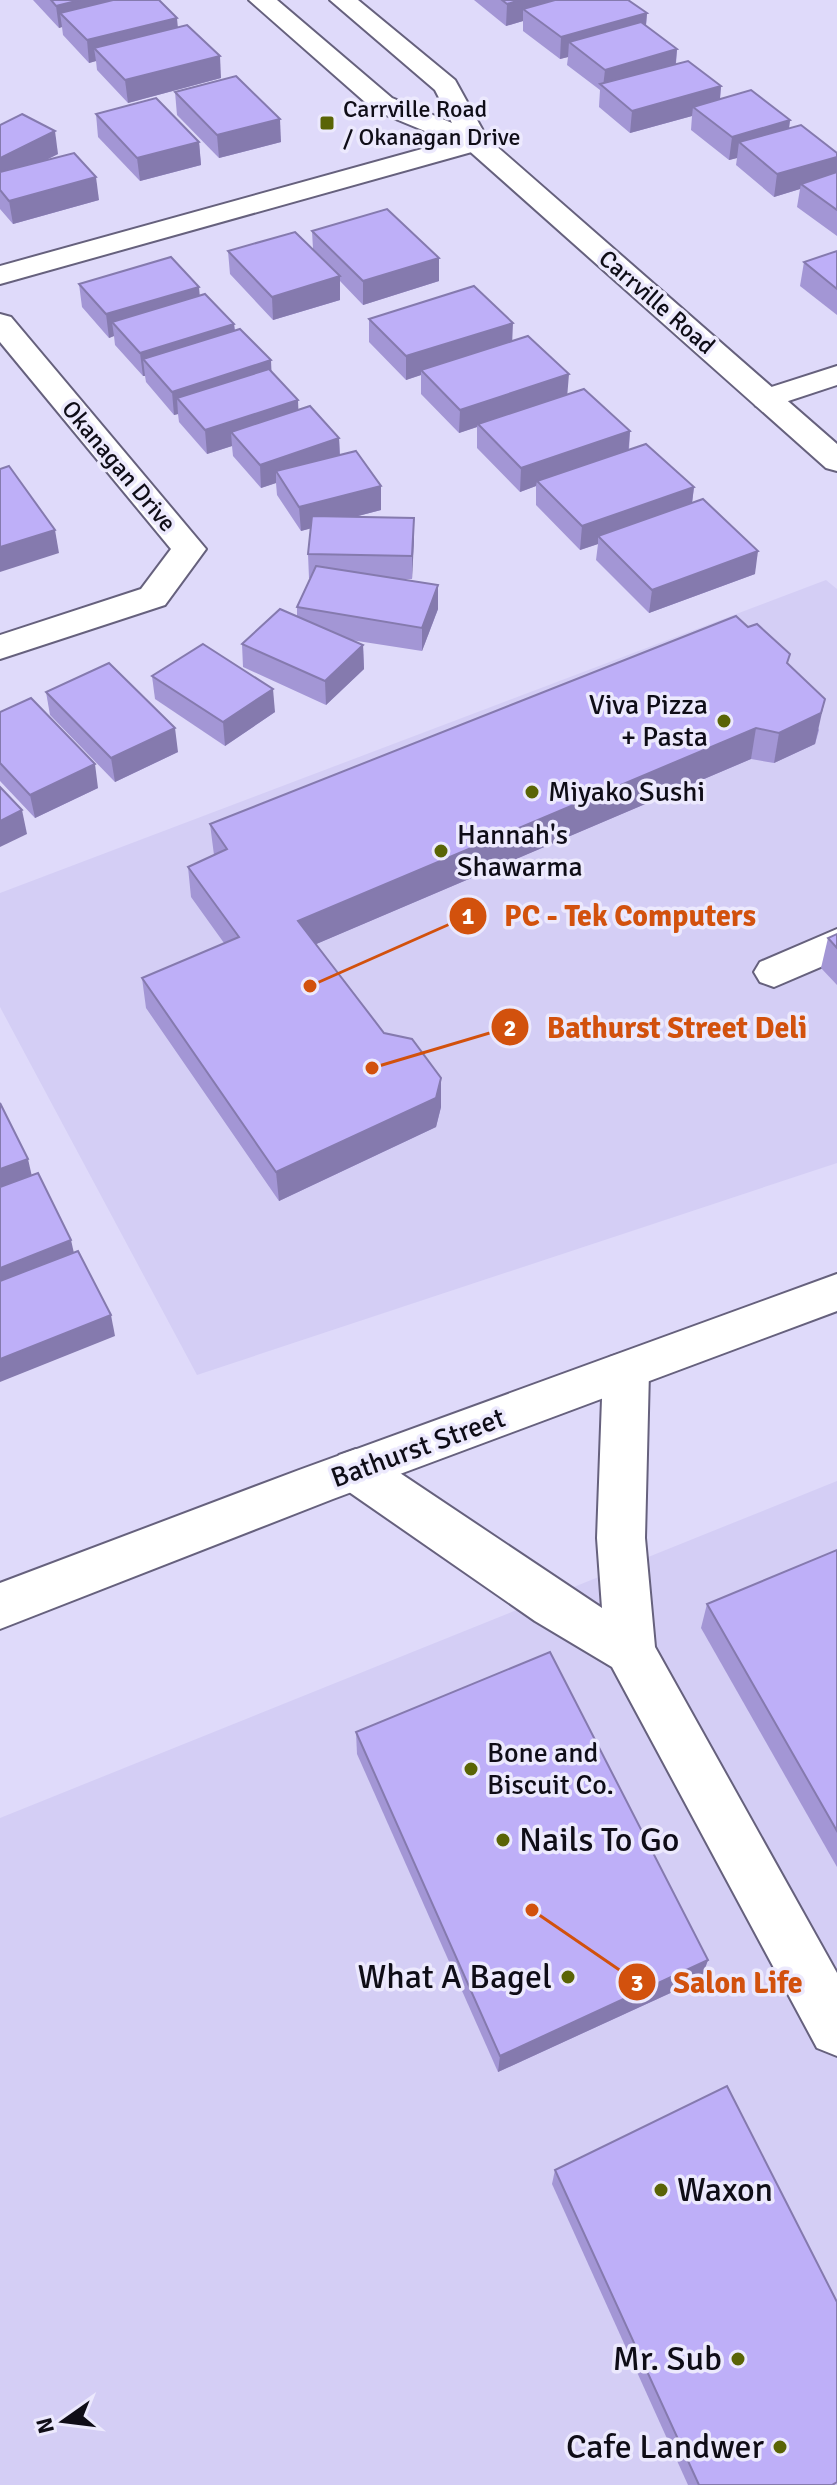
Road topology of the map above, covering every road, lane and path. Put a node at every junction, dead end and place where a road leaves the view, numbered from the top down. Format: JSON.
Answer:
{"nodes":[{"id":1,"x":262,"y":0,"type":"edge"},
{"id":2,"x":343,"y":0,"type":"edge"},
{"id":3,"x":476,"y":142,"type":"junction"},
{"id":4,"x":0,"y":275,"type":"edge"},
{"id":5,"x":0,"y":323,"type":"edge"},
{"id":6,"x":837,"y":375,"type":"edge"},
{"id":7,"x":767,"y":399,"type":"junction"},
{"id":8,"x":837,"y":461,"type":"edge"},
{"id":9,"x":0,"y":648,"type":"edge"},
{"id":10,"x":837,"y":943,"type":"edge"},
{"id":11,"x":774,"y":972,"type":"dead end"},
{"id":12,"x":837,"y":1292,"type":"edge"},
{"id":13,"x":626,"y":1371,"type":"junction"},
{"id":14,"x":356,"y":1470,"type":"junction"},
{"id":15,"x":0,"y":1606,"type":"edge"},
{"id":16,"x":630,"y":1651,"type":"junction"},
{"id":17,"x":837,"y":2028,"type":"edge"}],
"edges":[{"from":1,"to":3,"type":"main road","name":"Carrville Road"},
{"from":2,"to":3,"type":"main road","name":"Carrville Road"},
{"from":3,"to":4,"type":"main road"},
{"from":3,"to":7,"type":"main road","name":"Carrville Road"},
{"from":5,"to":9,"type":"main road","name":"Okanagan Drive"},
{"from":6,"to":7,"type":"main road"},
{"from":7,"to":8,"type":"main road","name":"Carrville Road"},
{"from":10,"to":11,"type":"main road"},
{"from":12,"to":13,"type":"main road","name":"Bathurst Street"},
{"from":13,"to":14,"type":"main road","name":"Bathurst Street"},
{"from":13,"to":16,"type":"main road"},
{"from":14,"to":15,"type":"main road","name":"Bathurst Street"},
{"from":14,"to":16,"type":"main road"},
{"from":16,"to":17,"type":"main road"}]}
